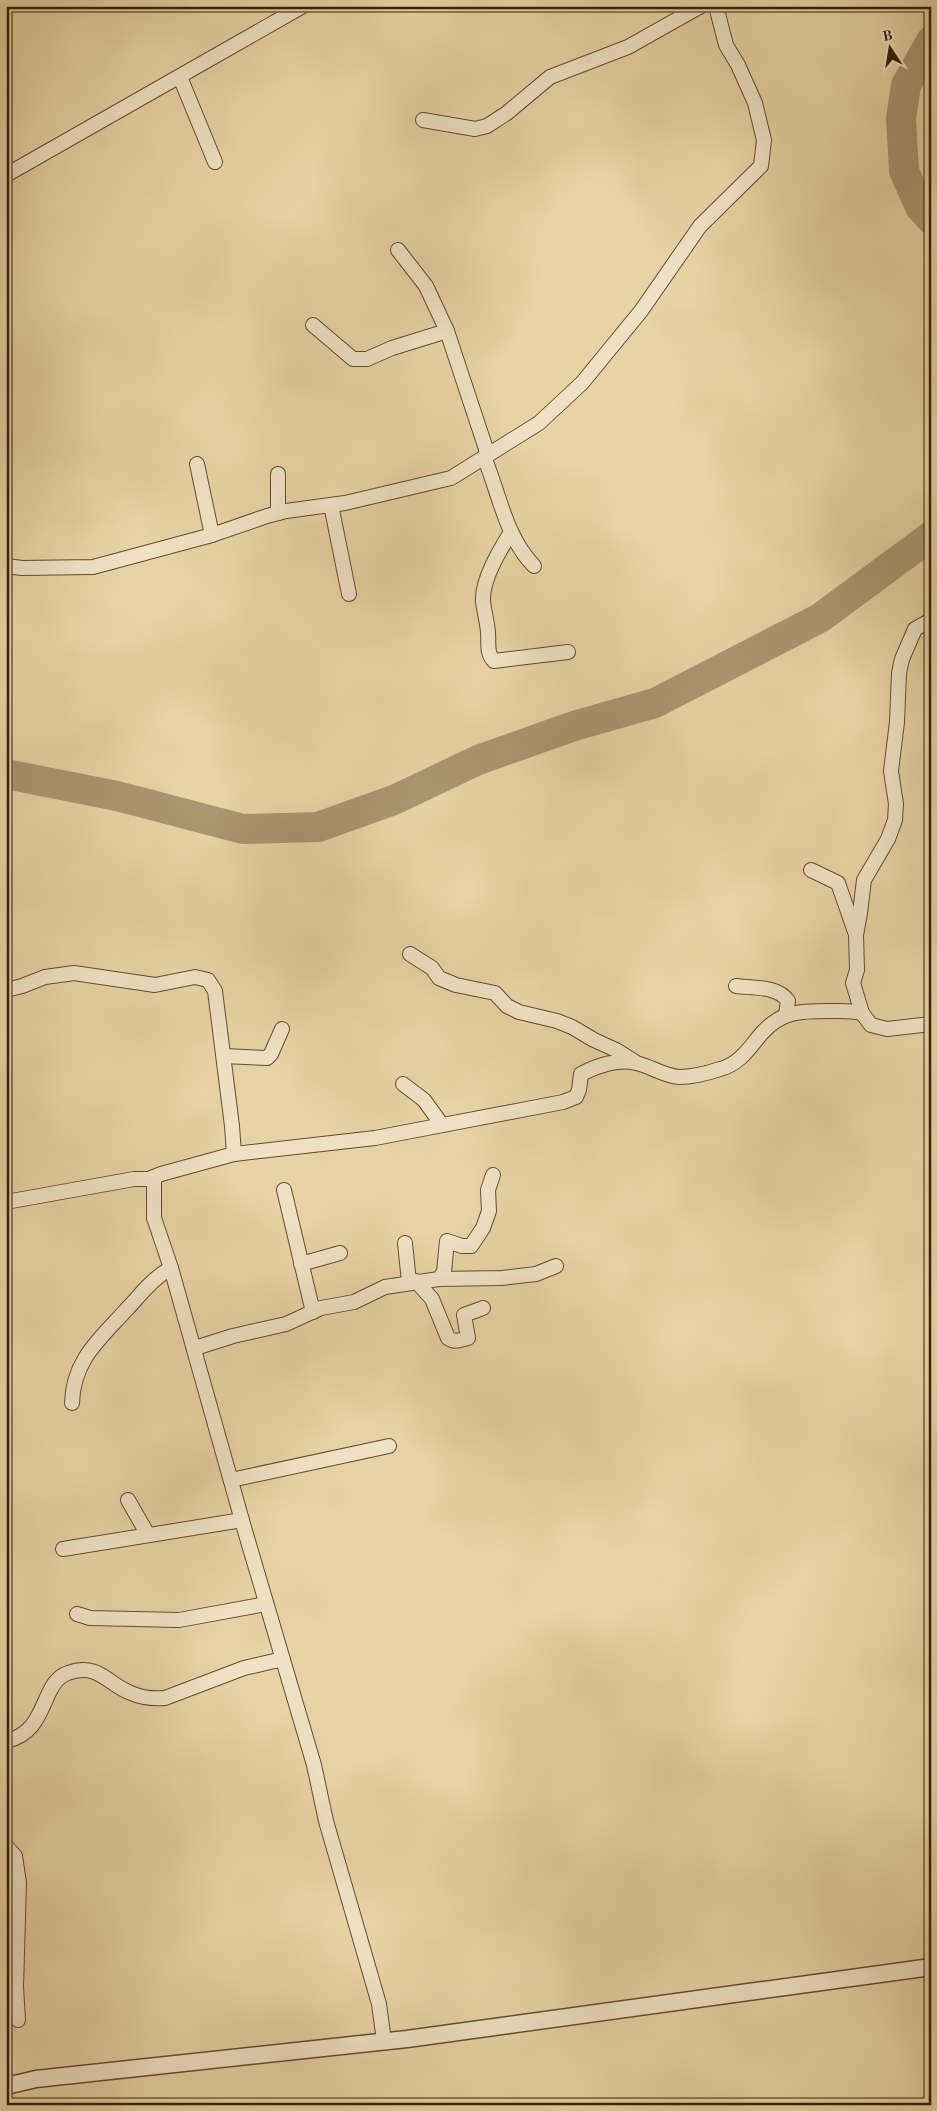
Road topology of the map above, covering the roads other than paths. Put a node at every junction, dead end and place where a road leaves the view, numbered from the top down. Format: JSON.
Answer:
{"nodes":[{"id":1,"x":303,"y":6,"type":"edge"},
{"id":2,"x":701,"y":6,"type":"edge"},
{"id":3,"x":716,"y":6,"type":"edge"},
{"id":4,"x":180,"y":77,"type":"junction"},
{"id":5,"x":423,"y":120,"type":"dead end"},
{"id":6,"x":215,"y":162,"type":"dead end"},
{"id":7,"x":6,"y":175,"type":"edge"},
{"id":8,"x":398,"y":250,"type":"dead end"},
{"id":9,"x":313,"y":325,"type":"dead end"},
{"id":10,"x":447,"y":331,"type":"junction"},
{"id":11,"x":486,"y":456,"type":"junction"},
{"id":12,"x":197,"y":464,"type":"dead end"},
{"id":13,"x":278,"y":474,"type":"dead end"},
{"id":14,"x":331,"y":505,"type":"junction"},
{"id":15,"x":278,"y":513,"type":"junction"},
{"id":16,"x":511,"y":532,"type":"junction"},
{"id":17,"x":212,"y":534,"type":"junction"},
{"id":18,"x":6,"y":566,"type":"edge"},
{"id":19,"x":534,"y":566,"type":"dead end"},
{"id":20,"x":349,"y":594,"type":"dead end"},
{"id":21,"x":931,"y":620,"type":"edge"},
{"id":22,"x":568,"y":652,"type":"dead end"},
{"id":23,"x":811,"y":870,"type":"dead end"},
{"id":24,"x":856,"y":935,"type":"junction"},
{"id":25,"x":410,"y":954,"type":"dead end"},
{"id":26,"x":736,"y":986,"type":"dead end"},
{"id":27,"x":6,"y":990,"type":"edge"},
{"id":28,"x":862,"y":1012,"type":"junction"},
{"id":29,"x":786,"y":1015,"type":"junction"},
{"id":30,"x":931,"y":1024,"type":"edge"},
{"id":31,"x":282,"y":1029,"type":"dead end"},
{"id":32,"x":224,"y":1056,"type":"junction"},
{"id":33,"x":635,"y":1062,"type":"junction"},
{"id":34,"x":403,"y":1084,"type":"dead end"},
{"id":35,"x":442,"y":1125,"type":"junction"},
{"id":36,"x":234,"y":1154,"type":"junction"},
{"id":37,"x":492,"y":1175,"type":"dead end"},
{"id":38,"x":154,"y":1177,"type":"junction"},
{"id":39,"x":284,"y":1190,"type":"dead end"},
{"id":40,"x":6,"y":1202,"type":"edge"},
{"id":41,"x":405,"y":1243,"type":"dead end"},
{"id":42,"x":340,"y":1253,"type":"dead end"},
{"id":43,"x":302,"y":1264,"type":"junction"},
{"id":44,"x":556,"y":1266,"type":"dead end"},
{"id":45,"x":171,"y":1268,"type":"junction"},
{"id":46,"x":439,"y":1279,"type":"junction"},
{"id":47,"x":413,"y":1282,"type":"junction"},
{"id":48,"x":483,"y":1308,"type":"dead end"},
{"id":49,"x":313,"y":1312,"type":"junction"},
{"id":50,"x":195,"y":1348,"type":"junction"},
{"id":51,"x":72,"y":1403,"type":"dead end"},
{"id":52,"x":389,"y":1446,"type":"dead end"},
{"id":53,"x":230,"y":1480,"type":"junction"},
{"id":54,"x":128,"y":1500,"type":"dead end"},
{"id":55,"x":242,"y":1520,"type":"junction"},
{"id":56,"x":148,"y":1535,"type":"junction"},
{"id":57,"x":63,"y":1549,"type":"dead end"},
{"id":58,"x":266,"y":1604,"type":"junction"},
{"id":59,"x":77,"y":1614,"type":"dead end"},
{"id":60,"x":283,"y":1659,"type":"junction"},
{"id":61,"x":6,"y":1741,"type":"edge"},
{"id":62,"x":6,"y":1846,"type":"edge"},
{"id":63,"x":931,"y":1967,"type":"edge"},
{"id":64,"x":18,"y":2020,"type":"dead end"},
{"id":65,"x":384,"y":2041,"type":"junction"},
{"id":66,"x":6,"y":2086,"type":"edge"}],
"edges":[{"from":1,"to":4,"type":"street"},
{"from":2,"to":5,"type":"street"},
{"from":3,"to":11,"type":"street"},
{"from":4,"to":6,"type":"street"},
{"from":4,"to":7,"type":"street"},
{"from":8,"to":10,"type":"street"},
{"from":9,"to":10,"type":"street"},
{"from":10,"to":11,"type":"street"},
{"from":11,"to":14,"type":"street"},
{"from":11,"to":16,"type":"street"},
{"from":12,"to":17,"type":"street"},
{"from":13,"to":15,"type":"street"},
{"from":14,"to":15,"type":"street"},
{"from":14,"to":20,"type":"street"},
{"from":15,"to":17,"type":"street"},
{"from":16,"to":19,"type":"street"},
{"from":16,"to":22,"type":"street"},
{"from":17,"to":18,"type":"street"},
{"from":21,"to":24,"type":"street"},
{"from":23,"to":24,"type":"street"},
{"from":24,"to":28,"type":"street"},
{"from":25,"to":33,"type":"street"},
{"from":26,"to":29,"type":"street"},
{"from":27,"to":32,"type":"street"},
{"from":28,"to":29,"type":"street"},
{"from":28,"to":30,"type":"street"},
{"from":29,"to":33,"type":"street"},
{"from":31,"to":32,"type":"street"},
{"from":32,"to":36,"type":"street"},
{"from":33,"to":35,"type":"street"},
{"from":34,"to":35,"type":"street"},
{"from":35,"to":36,"type":"street"},
{"from":36,"to":38,"type":"street"},
{"from":37,"to":46,"type":"street"},
{"from":38,"to":40,"type":"street"},
{"from":38,"to":45,"type":"street"},
{"from":39,"to":43,"type":"street"},
{"from":41,"to":47,"type":"street"},
{"from":42,"to":43,"type":"street"},
{"from":43,"to":49,"type":"street"},
{"from":44,"to":46,"type":"street"},
{"from":45,"to":50,"type":"street"},
{"from":45,"to":51,"type":"street"},
{"from":46,"to":47,"type":"street"},
{"from":47,"to":48,"type":"street"},
{"from":47,"to":49,"type":"street"},
{"from":49,"to":50,"type":"street"},
{"from":50,"to":53,"type":"street"},
{"from":52,"to":53,"type":"street"},
{"from":53,"to":55,"type":"street"},
{"from":54,"to":56,"type":"street"},
{"from":55,"to":56,"type":"street"},
{"from":55,"to":58,"type":"street"},
{"from":56,"to":57,"type":"street"},
{"from":58,"to":59,"type":"street"},
{"from":58,"to":60,"type":"street"},
{"from":60,"to":61,"type":"street"},
{"from":60,"to":65,"type":"street"},
{"from":62,"to":64,"type":"street"},
{"from":63,"to":65,"type":"street"},
{"from":65,"to":66,"type":"street"}]}
